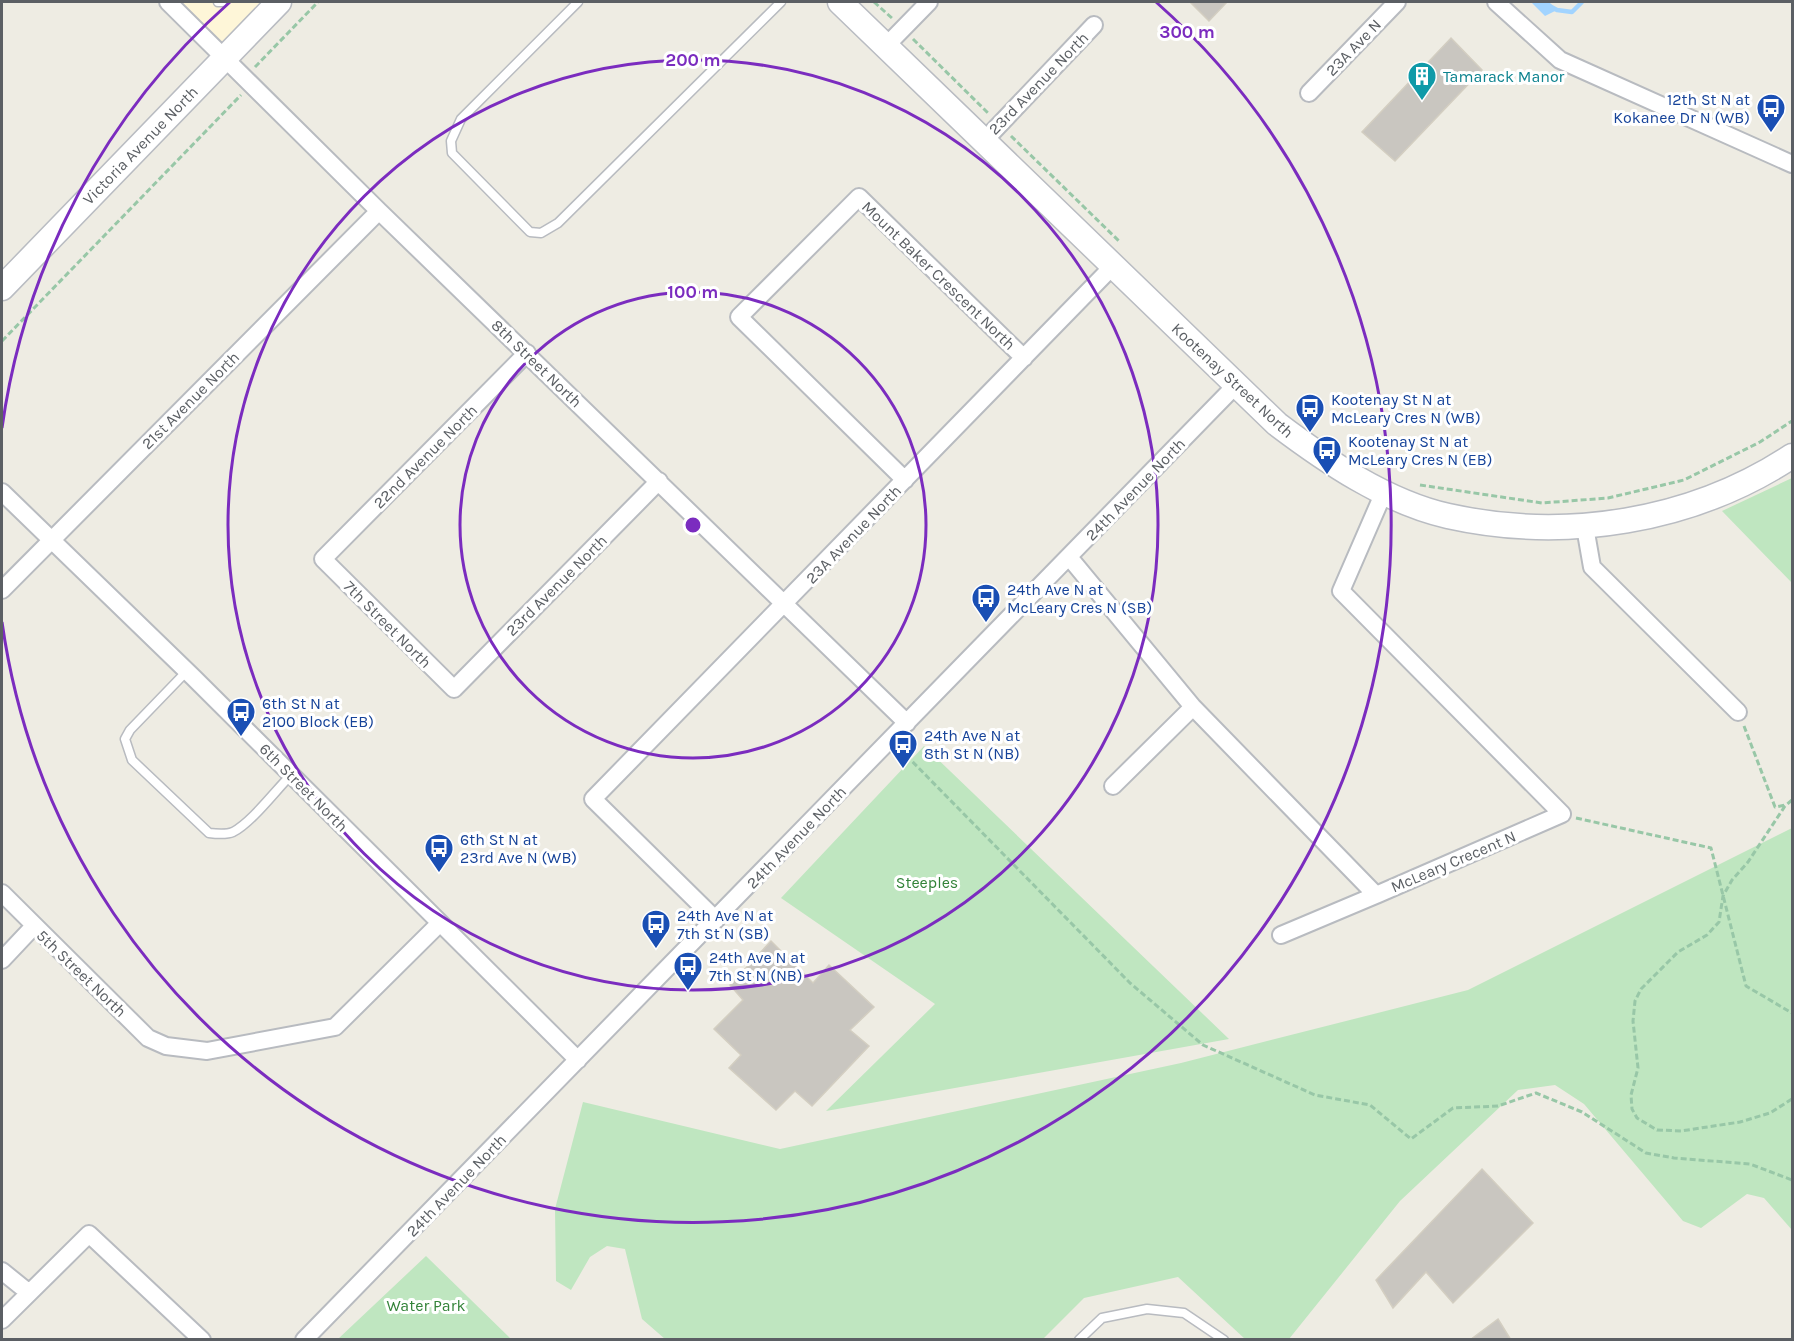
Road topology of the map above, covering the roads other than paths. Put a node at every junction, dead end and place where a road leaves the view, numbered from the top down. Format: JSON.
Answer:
{"nodes":[{"id":1,"x":168,"y":2,"type":"edge"},
{"id":2,"x":218,"y":2,"type":"edge"},
{"id":3,"x":222,"y":2,"type":"edge"},
{"id":4,"x":279,"y":2,"type":"edge"},
{"id":5,"x":578,"y":2,"type":"edge"},
{"id":6,"x":781,"y":2,"type":"edge"},
{"id":7,"x":840,"y":2,"type":"edge"},
{"id":8,"x":929,"y":2,"type":"edge"},
{"id":9,"x":1397,"y":2,"type":"edge"},
{"id":10,"x":1496,"y":2,"type":"edge"},
{"id":11,"x":1094,"y":25,"type":"dead end"},
{"id":12,"x":886,"y":46,"type":"junction"},
{"id":13,"x":224,"y":58,"type":"junction"},
{"id":14,"x":1309,"y":93,"type":"dead end"},
{"id":15,"x":991,"y":133,"type":"junction"},
{"id":16,"x":1792,"y":164,"type":"edge"},
{"id":17,"x":379,"y":211,"type":"junction"},
{"id":18,"x":1119,"y":257,"type":"junction"},
{"id":19,"x":2,"y":288,"type":"edge"},
{"id":20,"x":527,"y":353,"type":"junction"},
{"id":21,"x":1024,"y":358,"type":"junction"},
{"id":22,"x":1236,"y":385,"type":"junction"},
{"id":23,"x":1792,"y":456,"type":"edge"},
{"id":24,"x":905,"y":480,"type":"junction"},
{"id":25,"x":659,"y":481,"type":"junction"},
{"id":26,"x":2,"y":492,"type":"edge"},
{"id":27,"x":1384,"y":492,"type":"junction"},
{"id":28,"x":1585,"y":527,"type":"junction"},
{"id":29,"x":51,"y":539,"type":"junction"},
{"id":30,"x":1069,"y":557,"type":"junction"},
{"id":31,"x":322,"y":559,"type":"joint"},
{"id":32,"x":2,"y":591,"type":"edge"},
{"id":33,"x":785,"y":604,"type":"junction"},
{"id":34,"x":187,"y":671,"type":"junction"},
{"id":35,"x":454,"y":689,"type":"joint"},
{"id":36,"x":1193,"y":706,"type":"junction"},
{"id":37,"x":1738,"y":712,"type":"road end"},
{"id":38,"x":908,"y":723,"type":"junction"},
{"id":39,"x":291,"y":775,"type":"junction"},
{"id":40,"x":1113,"y":786,"type":"dead end"},
{"id":41,"x":2,"y":893,"type":"edge"},
{"id":42,"x":1376,"y":894,"type":"junction"},
{"id":43,"x":716,"y":920,"type":"junction"},
{"id":44,"x":440,"y":923,"type":"junction"},
{"id":45,"x":34,"y":926,"type":"junction"},
{"id":46,"x":1281,"y":935,"type":"dead end"},
{"id":47,"x":2,"y":960,"type":"edge"},
{"id":48,"x":578,"y":1060,"type":"junction"},
{"id":49,"x":2,"y":1271,"type":"edge"},
{"id":50,"x":28,"y":1292,"type":"junction"},
{"id":51,"x":2,"y":1320,"type":"edge"},
{"id":52,"x":202,"y":1340,"type":"edge"},
{"id":53,"x":304,"y":1340,"type":"edge"},
{"id":54,"x":1079,"y":1340,"type":"edge"},
{"id":55,"x":1224,"y":1340,"type":"edge"}],
"edges":[{"from":1,"to":13,"type":"street","name":"8th Street North"},
{"from":2,"to":3,"type":"lane"},
{"from":4,"to":13,"type":"street","name":"Victoria Avenue North"},
{"from":5,"to":6,"type":"lane"},
{"from":7,"to":12,"type":"street","name":"Kootenay Street North"},
{"from":8,"to":12,"type":"street"},
{"from":9,"to":14,"type":"street","name":"23A Ave N"},
{"from":10,"to":16,"type":"street"},
{"from":11,"to":15,"type":"street","name":"23rd Avenue North"},
{"from":12,"to":15,"type":"street","name":"Kootenay Street North"},
{"from":13,"to":17,"type":"street","name":"8th Street North"},
{"from":13,"to":19,"type":"street","name":"Victoria Avenue North"},
{"from":15,"to":18,"type":"street","name":"Kootenay Street North"},
{"from":17,"to":20,"type":"street","name":"8th Street North"},
{"from":17,"to":29,"type":"street","name":"21st Avenue North"},
{"from":18,"to":21,"type":"street","name":"23A Avenue North"},
{"from":18,"to":22,"type":"street","name":"Kootenay Street North"},
{"from":20,"to":25,"type":"street","name":"8th Street North"},
{"from":20,"to":31,"type":"street","name":"22nd Avenue North"},
{"from":21,"to":24,"type":"street","name":"23A Avenue North"},
{"from":21,"to":24,"type":"street","name":"Mount Baker Crescent North"},
{"from":22,"to":27,"type":"street","name":"Kootenay Street North"},
{"from":22,"to":30,"type":"street","name":"24th Avenue North"},
{"from":23,"to":28,"type":"street","name":"Kootenay Street North"},
{"from":24,"to":33,"type":"street","name":"23A Avenue North"},
{"from":25,"to":33,"type":"street","name":"8th Street North"},
{"from":25,"to":35,"type":"street","name":"23rd Avenue North"},
{"from":26,"to":29,"type":"street","name":"6th Street North"},
{"from":27,"to":28,"type":"street","name":"Kootenay Street North"},
{"from":27,"to":42,"type":"street","name":"McLeary Crecent N"},
{"from":28,"to":37,"type":"street"},
{"from":29,"to":32,"type":"street","name":"21st Avenue North"},
{"from":29,"to":34,"type":"street","name":"6th Street North"},
{"from":30,"to":36,"type":"street","name":"McLeary Crecent N"},
{"from":30,"to":38,"type":"street","name":"24th Avenue North"},
{"from":31,"to":35,"type":"street","name":"7th Street North"},
{"from":33,"to":38,"type":"street","name":"8th Street North"},
{"from":33,"to":43,"type":"street","name":"23A Avenue North"},
{"from":34,"to":39,"type":"street","name":"6th Street North"},
{"from":34,"to":39,"type":"lane"},
{"from":36,"to":40,"type":"street"},
{"from":36,"to":42,"type":"street","name":"McLeary Crecent N"},
{"from":38,"to":43,"type":"street","name":"24th Avenue North"},
{"from":39,"to":44,"type":"street","name":"6th Street North"},
{"from":41,"to":45,"type":"street","name":"5th Street North"},
{"from":42,"to":46,"type":"street"},
{"from":43,"to":48,"type":"street","name":"24th Avenue North"},
{"from":44,"to":45,"type":"street","name":"5th Street North"},
{"from":44,"to":48,"type":"street","name":"6th Street North"},
{"from":45,"to":47,"type":"street"},
{"from":48,"to":53,"type":"street","name":"24th Avenue North"},
{"from":49,"to":50,"type":"street"},
{"from":50,"to":51,"type":"street"},
{"from":50,"to":52,"type":"street"},
{"from":54,"to":55,"type":"lane"}]}
